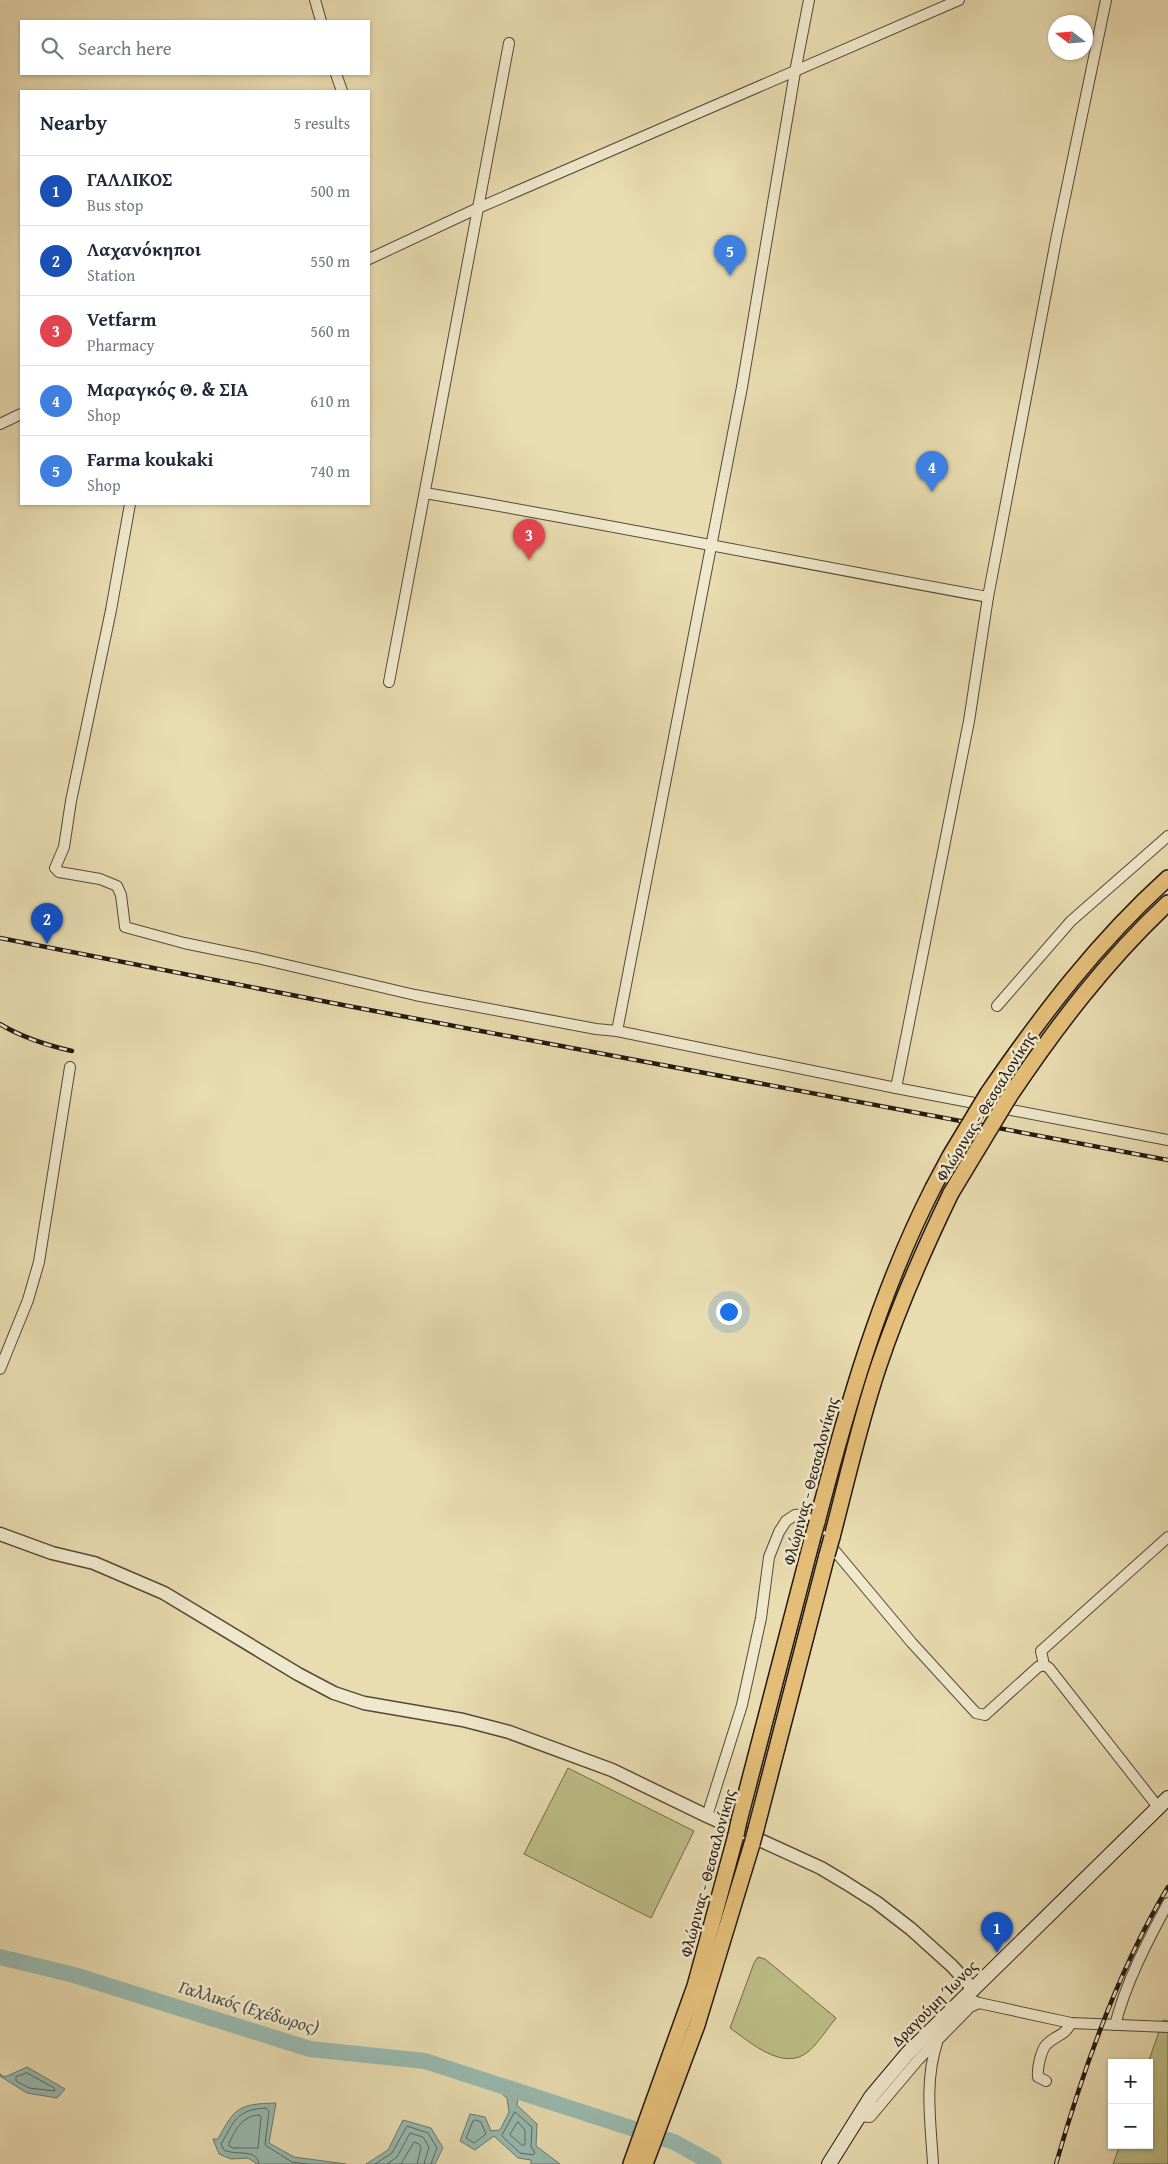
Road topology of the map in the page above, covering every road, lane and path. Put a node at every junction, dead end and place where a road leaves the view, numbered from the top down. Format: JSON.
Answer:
{"nodes":[{"id":1,"x":315,"y":0,"type":"edge"},
{"id":2,"x":809,"y":0,"type":"edge"},
{"id":3,"x":959,"y":0,"type":"edge"},
{"id":4,"x":1106,"y":0,"type":"edge"},
{"id":5,"x":321,"y":20,"type":"edge"},
{"id":6,"x":509,"y":43,"type":"dead end"},
{"id":7,"x":795,"y":72,"type":"junction"},
{"id":8,"x":336,"y":75,"type":"edge"},
{"id":9,"x":342,"y":90,"type":"edge"},
{"id":10,"x":476,"y":209,"type":"junction"},
{"id":11,"x":370,"y":259,"type":"edge"},
{"id":12,"x":20,"y":414,"type":"edge"},
{"id":13,"x":0,"y":424,"type":"edge"},
{"id":14,"x":425,"y":493,"type":"junction"},
{"id":15,"x":130,"y":505,"type":"edge"},
{"id":16,"x":710,"y":545,"type":"junction"},
{"id":17,"x":988,"y":597,"type":"junction"},
{"id":18,"x":389,"y":682,"type":"dead end"},
{"id":19,"x":1168,"y":836,"type":"edge"},
{"id":20,"x":1167,"y":879,"type":"edge"},
{"id":21,"x":1165,"y":906,"type":"edge"},
{"id":22,"x":997,"y":1006,"type":"dead end"},
{"id":23,"x":617,"y":1031,"type":"junction"},
{"id":24,"x":70,"y":1067,"type":"dead end"},
{"id":25,"x":896,"y":1088,"type":"junction"},
{"id":26,"x":1168,"y":1140,"type":"edge"},
{"id":27,"x":0,"y":1369,"type":"edge"},
{"id":28,"x":0,"y":1534,"type":"edge"},
{"id":29,"x":1168,"y":1537,"type":"edge"},
{"id":30,"x":1044,"y":1665,"type":"junction"},
{"id":31,"x":1163,"y":1803,"type":"edge"},
{"id":32,"x":707,"y":1816,"type":"junction"},
{"id":33,"x":1168,"y":1903,"type":"edge"},
{"id":34,"x":969,"y":1993,"type":"junction"},
{"id":35,"x":978,"y":2003,"type":"junction"},
{"id":36,"x":691,"y":2021,"type":"junction"},
{"id":37,"x":1071,"y":2023,"type":"junction"},
{"id":38,"x":1115,"y":2025,"type":"junction"},
{"id":39,"x":1168,"y":2027,"type":"edge"},
{"id":40,"x":937,"y":2042,"type":"junction"},
{"id":41,"x":1046,"y":2081,"type":"dead end"},
{"id":42,"x":858,"y":2116,"type":"junction"},
{"id":43,"x":631,"y":2164,"type":"edge"},
{"id":44,"x":645,"y":2164,"type":"edge"},
{"id":45,"x":829,"y":2164,"type":"edge"},
{"id":46,"x":933,"y":2164,"type":"edge"}],
"edges":[{"from":1,"to":5,"type":"street"},
{"from":2,"to":7,"type":"street"},
{"from":3,"to":7,"type":"street"},
{"from":4,"to":17,"type":"street"},
{"from":6,"to":10,"type":"street"},
{"from":7,"to":10,"type":"street"},
{"from":7,"to":16,"type":"street"},
{"from":8,"to":9,"type":"street"},
{"from":10,"to":11,"type":"street"},
{"from":10,"to":14,"type":"street"},
{"from":12,"to":13,"type":"street"},
{"from":14,"to":16,"type":"street"},
{"from":14,"to":18,"type":"street"},
{"from":15,"to":23,"type":"street"},
{"from":16,"to":17,"type":"street"},
{"from":16,"to":23,"type":"street"},
{"from":17,"to":25,"type":"street"},
{"from":19,"to":22,"type":"street"},
{"from":20,"to":36,"type":"main road","name":"Φλώρινας - Θεσσαλονίκης","bridge":true},
{"from":21,"to":36,"type":"main road","name":"Φλώρινας - Θεσσαλονίκης","bridge":true},
{"from":23,"to":25,"type":"street"},
{"from":24,"to":27,"type":"street"},
{"from":25,"to":26,"type":"street"},
{"from":28,"to":32,"type":"street"},
{"from":29,"to":30,"type":"street"},
{"from":30,"to":31,"type":"street"},
{"from":30,"to":32,"type":"street"},
{"from":31,"to":34,"type":"main road","name":"Δραγούμη Ίωνος"},
{"from":32,"to":34,"type":"street"},
{"from":33,"to":38,"type":"street"},
{"from":34,"to":35,"type":"street"},
{"from":34,"to":42,"type":"main road","name":"Δραγούμη Ίωνος"},
{"from":35,"to":37,"type":"street"},
{"from":35,"to":40,"type":"street"},
{"from":36,"to":43,"type":"main road","name":"Φλώρινας - Θεσσαλονίκης"},
{"from":36,"to":44,"type":"main road","name":"Φλώρινας - Θεσσαλονίκης"},
{"from":37,"to":38,"type":"street"},
{"from":37,"to":41,"type":"street"},
{"from":38,"to":39,"type":"street"},
{"from":40,"to":42,"type":"street"},
{"from":40,"to":46,"type":"street"},
{"from":42,"to":45,"type":"main road","name":"Δραγούμη Ίωνος"}]}
